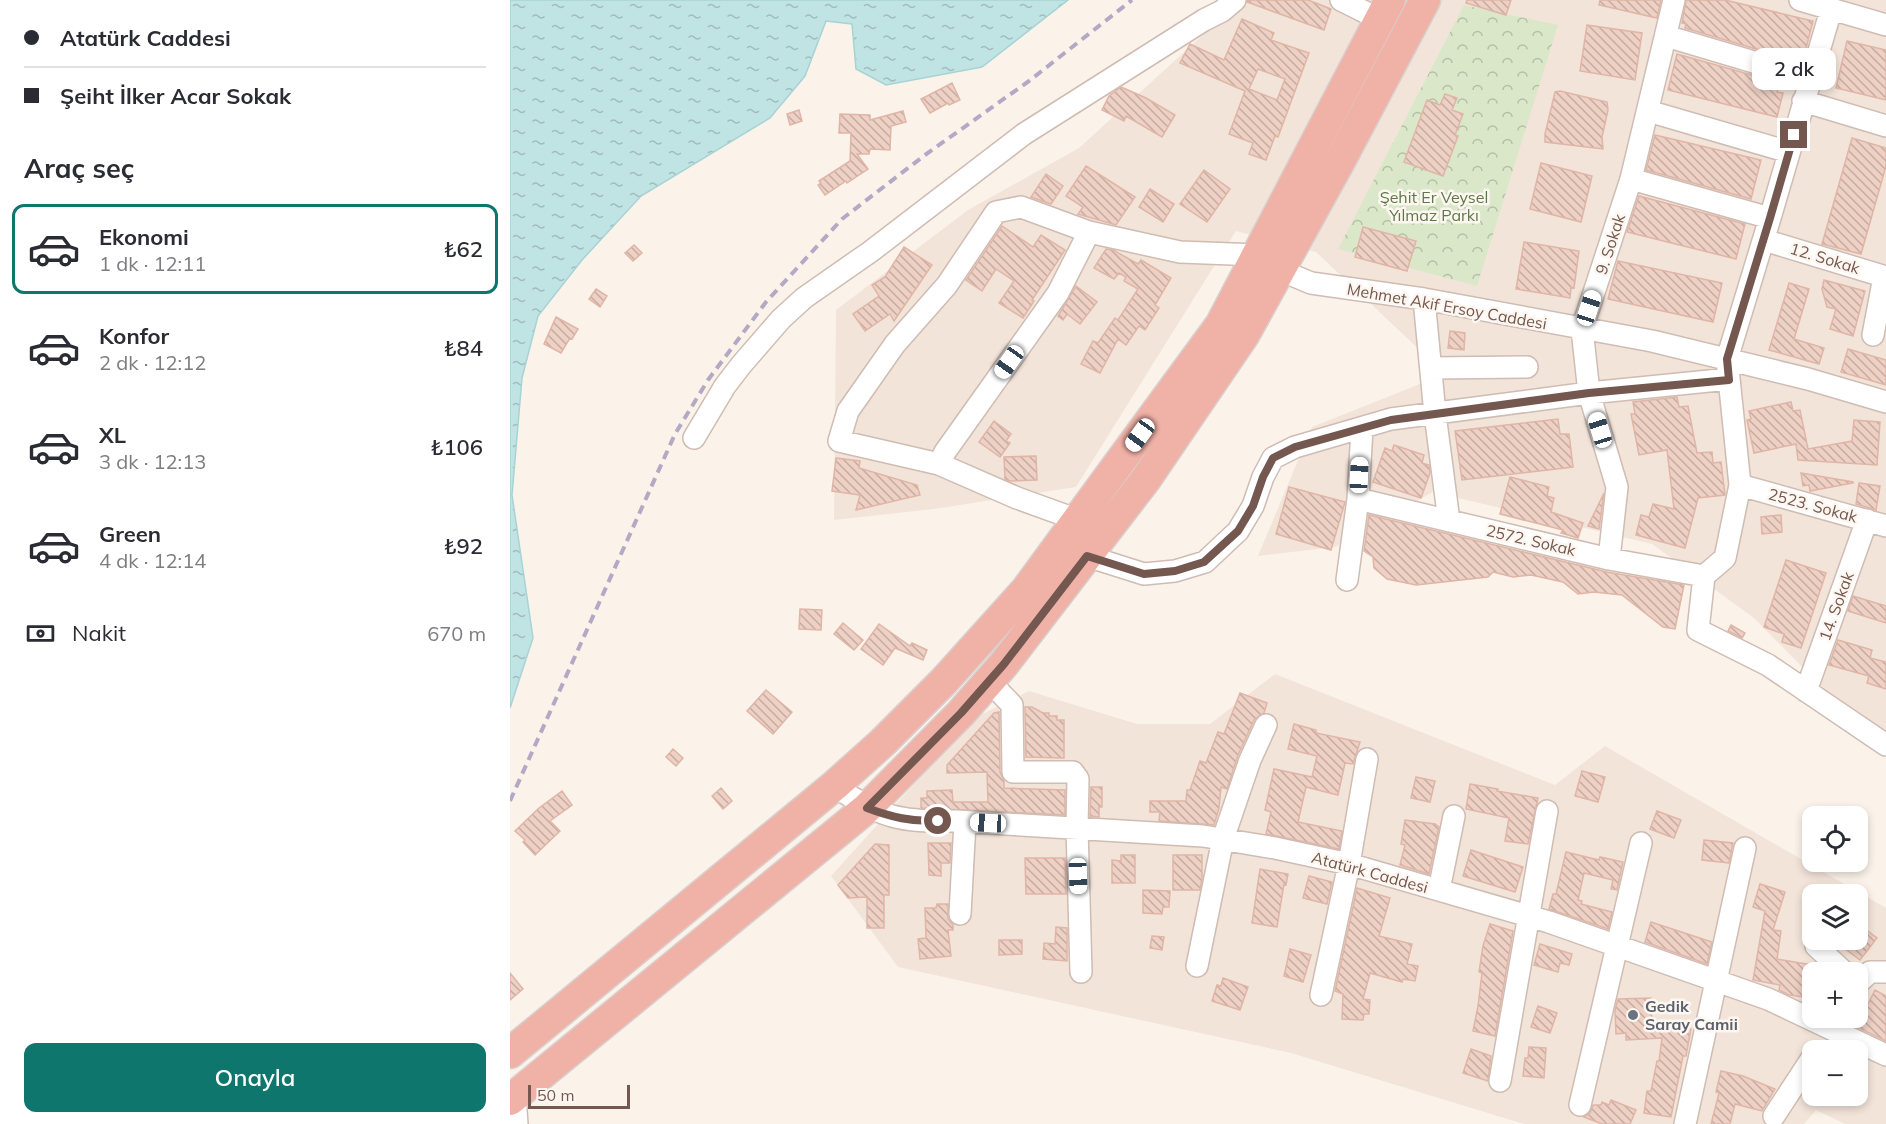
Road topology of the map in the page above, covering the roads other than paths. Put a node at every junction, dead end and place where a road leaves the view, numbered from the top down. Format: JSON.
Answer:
{"nodes":[{"id":1,"x":1235,"y":0,"type":"edge"},
{"id":2,"x":1341,"y":0,"type":"edge"},
{"id":3,"x":1425,"y":0,"type":"edge"},
{"id":4,"x":1674,"y":0,"type":"edge"},
{"id":5,"x":1800,"y":0,"type":"edge"},
{"id":6,"x":1857,"y":8,"type":"edge"},
{"id":7,"x":1386,"y":10,"type":"edge"},
{"id":8,"x":1831,"y":10,"type":"junction"},
{"id":9,"x":1886,"y":25,"type":"edge"},
{"id":10,"x":1666,"y":36,"type":"junction"},
{"id":11,"x":1811,"y":79,"type":"junction"},
{"id":12,"x":1803,"y":101,"type":"junction"},
{"id":13,"x":1648,"y":111,"type":"junction"},
{"id":14,"x":1886,"y":126,"type":"edge"},
{"id":15,"x":1789,"y":152,"type":"junction"},
{"id":16,"x":1631,"y":179,"type":"junction"},
{"id":17,"x":1770,"y":218,"type":"junction"},
{"id":18,"x":1089,"y":232,"type":"junction"},
{"id":19,"x":1764,"y":240,"type":"junction"},
{"id":20,"x":1269,"y":262,"type":"junction"},
{"id":21,"x":1885,"y":277,"type":"edge"},
{"id":22,"x":1424,"y":299,"type":"junction"},
{"id":23,"x":1582,"y":329,"type":"junction"},
{"id":24,"x":1873,"y":335,"type":"dead end"},
{"id":25,"x":1527,"y":367,"type":"dead end"},
{"id":26,"x":1431,"y":368,"type":"junction"},
{"id":27,"x":1728,"y":369,"type":"junction"},
{"id":28,"x":1589,"y":393,"type":"junction"},
{"id":29,"x":1886,"y":402,"type":"edge"},
{"id":30,"x":1435,"y":414,"type":"junction"},
{"id":31,"x":1362,"y":428,"type":"junction"},
{"id":32,"x":694,"y":438,"type":"dead end"},
{"id":33,"x":939,"y":464,"type":"junction"},
{"id":34,"x":1740,"y":485,"type":"junction"},
{"id":35,"x":1358,"y":499,"type":"junction"},
{"id":36,"x":1078,"y":520,"type":"junction"},
{"id":37,"x":1449,"y":521,"type":"junction"},
{"id":38,"x":1877,"y":523,"type":"edge"},
{"id":39,"x":1087,"y":556,"type":"junction"},
{"id":40,"x":1609,"y":559,"type":"junction"},
{"id":41,"x":1704,"y":576,"type":"junction"},
{"id":42,"x":1347,"y":580,"type":"dead end"},
{"id":43,"x":988,"y":681,"type":"junction"},
{"id":44,"x":1806,"y":691,"type":"junction"},
{"id":45,"x":1266,"y":725,"type":"dead end"},
{"id":46,"x":1886,"y":745,"type":"edge"},
{"id":47,"x":1367,"y":759,"type":"dead end"},
{"id":48,"x":834,"y":786,"type":"junction"},
{"id":49,"x":867,"y":808,"type":"junction"},
{"id":50,"x":1547,"y":810,"type":"dead end"},
{"id":51,"x":1454,"y":816,"type":"dead end"},
{"id":52,"x":965,"y":822,"type":"junction"},
{"id":53,"x":1077,"y":828,"type":"junction"},
{"id":54,"x":1223,"y":839,"type":"junction"},
{"id":55,"x":1641,"y":843,"type":"dead end"},
{"id":56,"x":1745,"y":848,"type":"dead end"},
{"id":57,"x":1349,"y":864,"type":"junction"},
{"id":58,"x":1439,"y":890,"type":"junction"},
{"id":59,"x":960,"y":914,"type":"dead end"},
{"id":60,"x":1529,"y":916,"type":"junction"},
{"id":61,"x":1617,"y":946,"type":"junction"},
{"id":62,"x":1820,"y":950,"type":"edge"},
{"id":63,"x":1833,"y":962,"type":"edge"},
{"id":64,"x":1197,"y":966,"type":"dead end"},
{"id":65,"x":1081,"y":972,"type":"dead end"},
{"id":66,"x":1886,"y":972,"type":"edge"},
{"id":67,"x":1868,"y":974,"type":"edge"},
{"id":68,"x":1716,"y":980,"type":"junction"},
{"id":69,"x":1321,"y":995,"type":"dead end"},
{"id":70,"x":1802,"y":1011,"type":"edge"},
{"id":71,"x":1842,"y":1028,"type":"edge"},
{"id":72,"x":510,"y":1053,"type":"edge"},
{"id":73,"x":1886,"y":1055,"type":"edge"},
{"id":74,"x":1802,"y":1073,"type":"edge"},
{"id":75,"x":1500,"y":1081,"type":"dead end"},
{"id":76,"x":513,"y":1103,"type":"edge"},
{"id":77,"x":1580,"y":1105,"type":"dead end"},
{"id":78,"x":1774,"y":1116,"type":"dead end"},
{"id":79,"x":1685,"y":1124,"type":"edge"}],
"edges":[{"from":1,"to":32,"type":"street"},
{"from":2,"to":7,"type":"street"},
{"from":3,"to":20,"type":"highway"},
{"from":4,"to":10,"type":"street","name":"9. Sokak"},
{"from":5,"to":8,"type":"street"},
{"from":6,"to":8,"type":"street"},
{"from":6,"to":9,"type":"street"},
{"from":7,"to":20,"type":"highway"},
{"from":8,"to":11,"type":"street"},
{"from":10,"to":11,"type":"street"},
{"from":10,"to":13,"type":"street","name":"9. Sokak"},
{"from":11,"to":12,"type":"street"},
{"from":12,"to":14,"type":"street"},
{"from":12,"to":15,"type":"street"},
{"from":13,"to":15,"type":"street"},
{"from":13,"to":16,"type":"street","name":"9. Sokak"},
{"from":15,"to":17,"type":"street"},
{"from":16,"to":17,"type":"street"},
{"from":16,"to":23,"type":"street","name":"9. Sokak"},
{"from":17,"to":19,"type":"street"},
{"from":18,"to":20,"type":"street"},
{"from":18,"to":33,"type":"street"},
{"from":18,"to":33,"type":"street"},
{"from":19,"to":21,"type":"street","name":"12. Sokak"},
{"from":19,"to":27,"type":"street"},
{"from":20,"to":22,"type":"street","name":"Mehmet Akif Ersoy Caddesi"},
{"from":20,"to":36,"type":"highway"},
{"from":20,"to":39,"type":"highway"},
{"from":21,"to":24,"type":"street"},
{"from":22,"to":23,"type":"street","name":"Mehmet Akif Ersoy Caddesi"},
{"from":22,"to":26,"type":"street"},
{"from":23,"to":27,"type":"street","name":"Mehmet Akif Ersoy Caddesi"},
{"from":23,"to":28,"type":"street","name":"9. Sokak"},
{"from":25,"to":26,"type":"street"},
{"from":26,"to":30,"type":"street"},
{"from":27,"to":28,"type":"street"},
{"from":27,"to":29,"type":"street","name":"Mehmet Akif Ersoy Caddesi"},
{"from":27,"to":34,"type":"street"},
{"from":28,"to":30,"type":"street"},
{"from":28,"to":40,"type":"street","name":"9. Sokak"},
{"from":30,"to":31,"type":"street"},
{"from":30,"to":37,"type":"street"},
{"from":31,"to":35,"type":"street"},
{"from":31,"to":39,"type":"street"},
{"from":33,"to":36,"type":"street"},
{"from":34,"to":38,"type":"street","name":"2523. Sokak"},
{"from":34,"to":41,"type":"street"},
{"from":35,"to":37,"type":"street","name":"2572. Sokak"},
{"from":35,"to":42,"type":"street"},
{"from":36,"to":48,"type":"highway"},
{"from":37,"to":40,"type":"street","name":"2572. Sokak"},
{"from":38,"to":44,"type":"street","name":"14. Sokak"},
{"from":39,"to":43,"type":"highway"},
{"from":40,"to":41,"type":"street","name":"2572. Sokak"},
{"from":41,"to":44,"type":"street"},
{"from":43,"to":49,"type":"highway"},
{"from":43,"to":53,"type":"street"},
{"from":44,"to":46,"type":"street"},
{"from":45,"to":54,"type":"street"},
{"from":47,"to":57,"type":"street"},
{"from":48,"to":49,"type":"street","name":"Atatürk Caddesi"},
{"from":48,"to":72,"type":"highway"},
{"from":49,"to":52,"type":"street","name":"Atatürk Caddesi"},
{"from":49,"to":76,"type":"highway"},
{"from":50,"to":60,"type":"street"},
{"from":51,"to":58,"type":"street"},
{"from":52,"to":53,"type":"street","name":"Atatürk Caddesi"},
{"from":52,"to":59,"type":"street"},
{"from":53,"to":54,"type":"street","name":"Atatürk Caddesi"},
{"from":53,"to":65,"type":"street"},
{"from":54,"to":57,"type":"street","name":"Atatürk Caddesi"},
{"from":54,"to":64,"type":"street"},
{"from":55,"to":61,"type":"street"},
{"from":56,"to":68,"type":"street"},
{"from":57,"to":58,"type":"street","name":"Atatürk Caddesi"},
{"from":57,"to":69,"type":"street"},
{"from":58,"to":60,"type":"street","name":"Atatürk Caddesi"},
{"from":60,"to":61,"type":"street","name":"Atatürk Caddesi"},
{"from":60,"to":75,"type":"street"},
{"from":61,"to":68,"type":"street","name":"Atatürk Caddesi"},
{"from":61,"to":77,"type":"street"},
{"from":62,"to":63,"type":"street"},
{"from":66,"to":67,"type":"street"},
{"from":68,"to":70,"type":"street","name":"Atatürk Caddesi"},
{"from":68,"to":79,"type":"street"},
{"from":71,"to":73,"type":"street","name":"Atatürk Caddesi"},
{"from":74,"to":78,"type":"street"}]}
